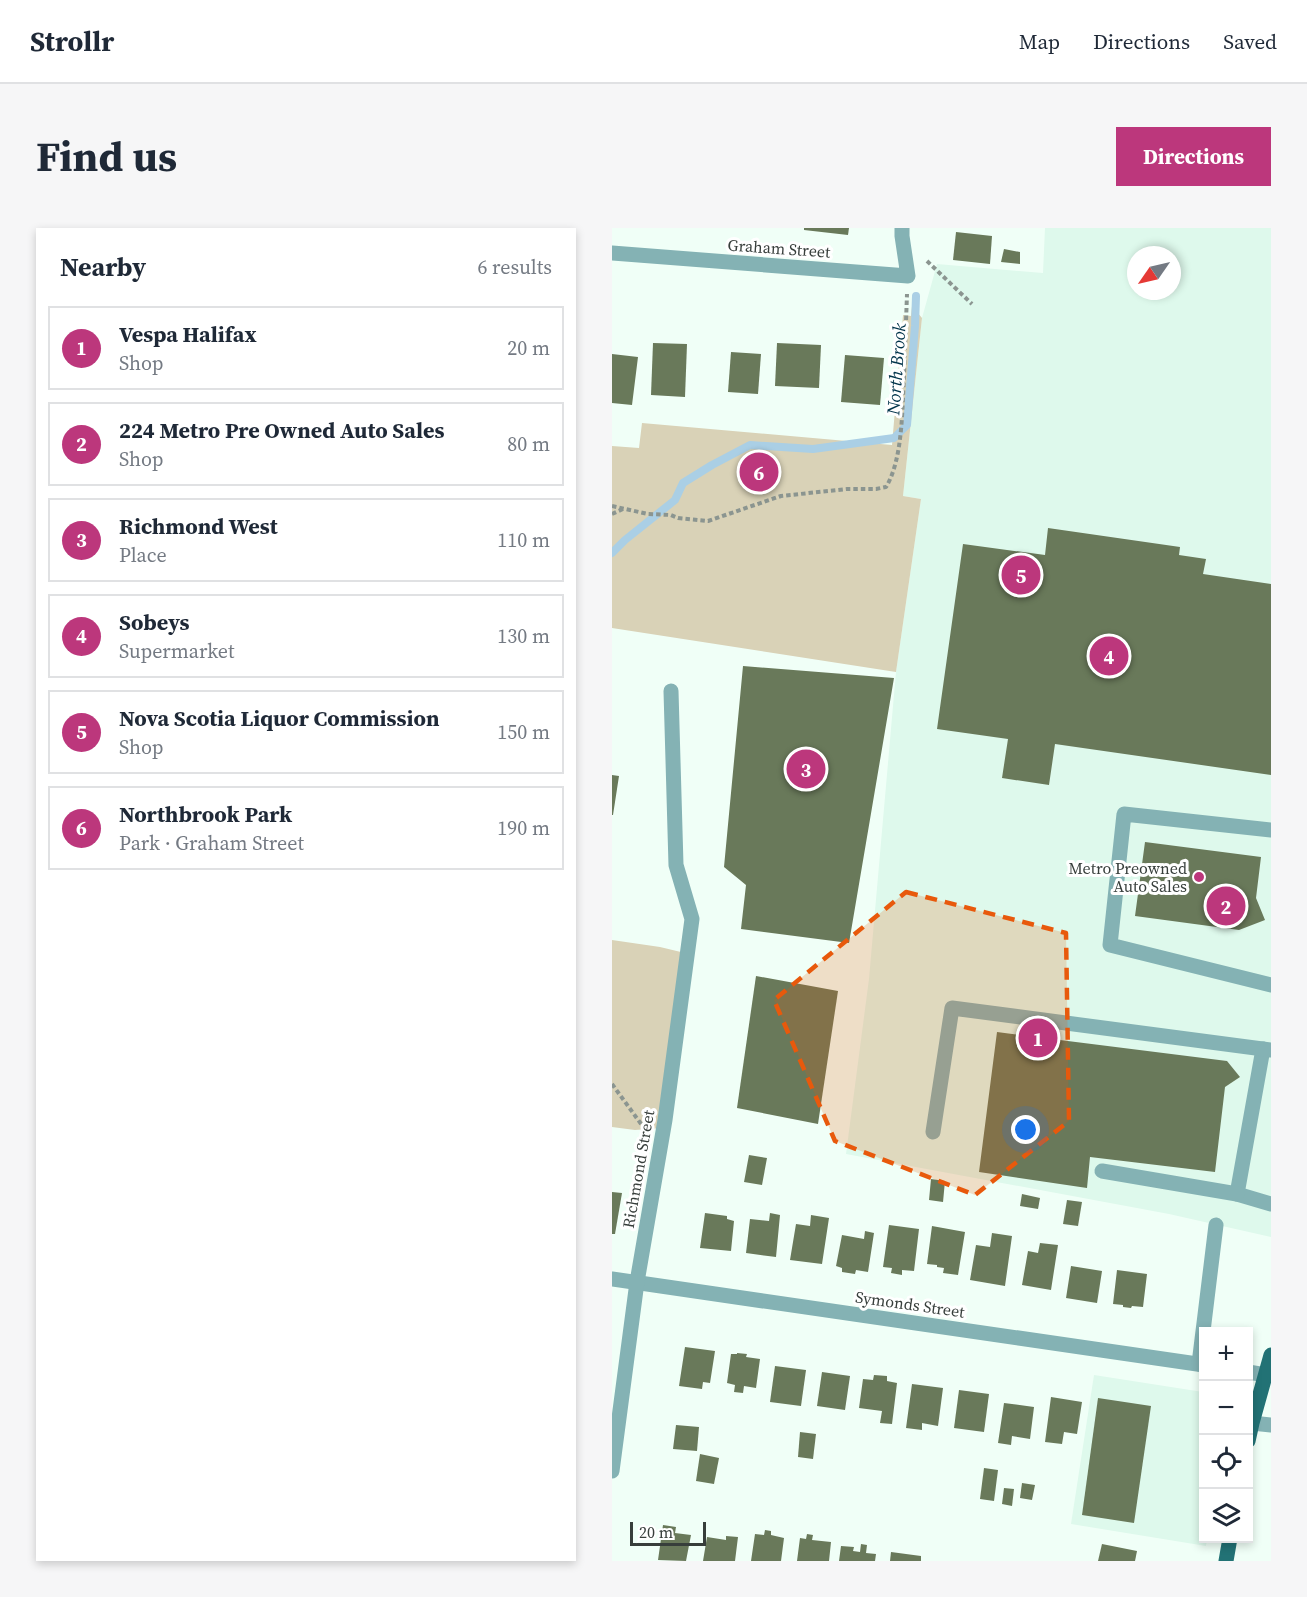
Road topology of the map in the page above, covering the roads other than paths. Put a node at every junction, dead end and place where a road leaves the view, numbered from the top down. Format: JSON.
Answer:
{"nodes":[{"id":1,"x":902,"y":232,"type":"edge"},
{"id":2,"x":612,"y":253,"type":"edge"},
{"id":3,"x":671,"y":691,"type":"dead end"},
{"id":4,"x":1271,"y":830,"type":"edge"},
{"id":5,"x":1271,"y":985,"type":"edge"},
{"id":6,"x":1267,"y":1049,"type":"edge"},
{"id":7,"x":933,"y":1132,"type":"dead end"},
{"id":8,"x":1102,"y":1172,"type":"dead end"},
{"id":9,"x":1237,"y":1194,"type":"junction"},
{"id":10,"x":1271,"y":1203,"type":"edge"},
{"id":11,"x":1216,"y":1225,"type":"dead end"},
{"id":12,"x":612,"y":1279,"type":"edge"},
{"id":13,"x":637,"y":1282,"type":"junction"},
{"id":14,"x":1205,"y":1327,"type":"edge"},
{"id":15,"x":1269,"y":1362,"type":"edge"},
{"id":16,"x":1199,"y":1364,"type":"edge"},
{"id":17,"x":1253,"y":1370,"type":"edge"},
{"id":18,"x":1253,"y":1419,"type":"edge"},
{"id":19,"x":1253,"y":1423,"type":"edge"},
{"id":20,"x":1271,"y":1425,"type":"edge"},
{"id":21,"x":612,"y":1471,"type":"edge"},
{"id":22,"x":1229,"y":1543,"type":"edge"},
{"id":23,"x":1226,"y":1561,"type":"edge"}],
"edges":[{"from":1,"to":2,"type":"street","name":"Graham Street"},
{"from":3,"to":13,"type":"street","name":"Richmond Street"},
{"from":4,"to":5,"type":"street"},
{"from":6,"to":7,"type":"street"},
{"from":6,"to":9,"type":"street"},
{"from":8,"to":9,"type":"street"},
{"from":9,"to":10,"type":"street"},
{"from":11,"to":14,"type":"street"},
{"from":12,"to":13,"type":"street","name":"Symonds Street"},
{"from":13,"to":16,"type":"street","name":"Symonds Street"},
{"from":13,"to":21,"type":"street","name":"Richmond Street"},
{"from":15,"to":17,"type":"street"},
{"from":15,"to":18,"type":"main road"},
{"from":19,"to":20,"type":"street"},
{"from":22,"to":23,"type":"main road"}]}
